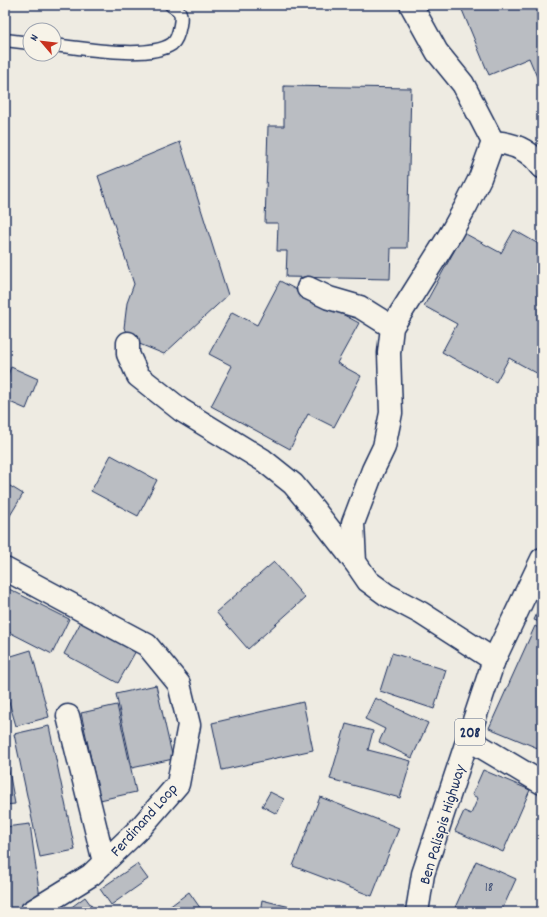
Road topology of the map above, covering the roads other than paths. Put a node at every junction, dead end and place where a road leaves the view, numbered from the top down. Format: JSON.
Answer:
{"nodes":[{"id":1,"x":172,"y":5,"type":"edge"},
{"id":2,"x":411,"y":5,"type":"edge"},
{"id":3,"x":5,"y":40,"type":"edge"},
{"id":4,"x":22,"y":42,"type":"edge"},
{"id":5,"x":62,"y":46,"type":"edge"},
{"id":6,"x":493,"y":142,"type":"junction"},
{"id":7,"x":542,"y":167,"type":"edge"},
{"id":8,"x":308,"y":288,"type":"dead end"},
{"id":9,"x":392,"y":327,"type":"junction"},
{"id":10,"x":128,"y":344,"type":"dead end"},
{"id":11,"x":542,"y":559,"type":"edge"},
{"id":12,"x":355,"y":562,"type":"junction"},
{"id":13,"x":5,"y":569,"type":"edge"},
{"id":14,"x":494,"y":660,"type":"junction"},
{"id":15,"x":68,"y":716,"type":"dead end"},
{"id":16,"x":468,"y":739,"type":"junction"},
{"id":17,"x":542,"y":783,"type":"edge"},
{"id":18,"x":104,"y":862,"type":"junction"},
{"id":19,"x":31,"y":912,"type":"edge"},
{"id":20,"x":416,"y":912,"type":"edge"}],
"edges":[{"from":1,"to":5,"type":"lane"},
{"from":2,"to":6,"type":"street"},
{"from":3,"to":4,"type":"lane"},
{"from":6,"to":7,"type":"street"},
{"from":6,"to":9,"type":"street"},
{"from":8,"to":9,"type":"street"},
{"from":9,"to":12,"type":"street"},
{"from":10,"to":12,"type":"street"},
{"from":11,"to":14,"type":"street","name":"Ben Palispis Highway","number":"208"},
{"from":12,"to":14,"type":"street"},
{"from":13,"to":18,"type":"street","name":"Ferdinand Loop"},
{"from":14,"to":16,"type":"street","name":"Ben Palispis Highway","number":"208"},
{"from":15,"to":18,"type":"street"},
{"from":16,"to":17,"type":"street"},
{"from":16,"to":20,"type":"street","name":"Ben Palispis Highway","number":"208"},
{"from":18,"to":19,"type":"street","name":"Ferdinand Loop"}]}
